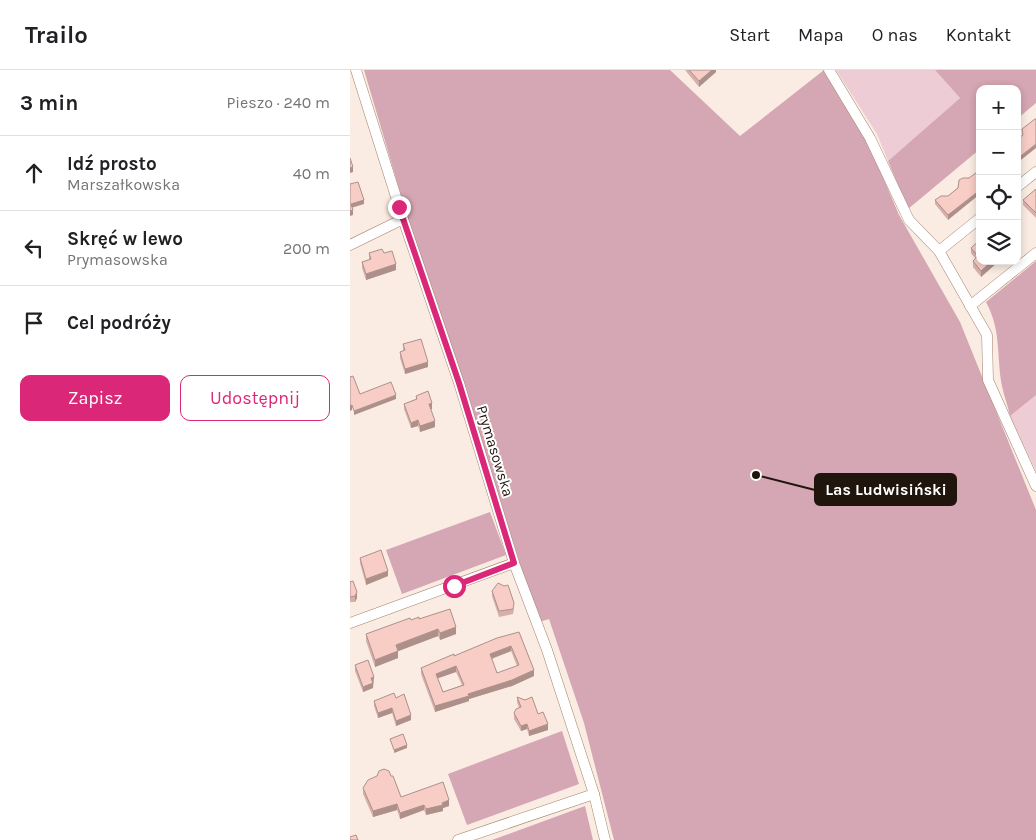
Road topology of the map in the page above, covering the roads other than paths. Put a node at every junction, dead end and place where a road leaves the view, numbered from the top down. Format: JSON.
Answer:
{"nodes":[{"id":1,"x":356,"y":70,"type":"edge"},
{"id":2,"x":829,"y":70,"type":"edge"},
{"id":3,"x":1036,"y":172,"type":"edge"},
{"id":4,"x":1021,"y":184,"type":"edge"},
{"id":5,"x":403,"y":219,"type":"junction"},
{"id":6,"x":978,"y":220,"type":"edge"},
{"id":7,"x":350,"y":245,"type":"edge"},
{"id":8,"x":939,"y":251,"type":"junction"},
{"id":9,"x":1036,"y":253,"type":"edge"},
{"id":10,"x":970,"y":306,"type":"junction"},
{"id":11,"x":1036,"y":486,"type":"edge"},
{"id":12,"x":514,"y":563,"type":"junction"},
{"id":13,"x":350,"y":624,"type":"edge"},
{"id":14,"x":594,"y":794,"type":"junction"},
{"id":15,"x":458,"y":840,"type":"edge"},
{"id":16,"x":605,"y":840,"type":"edge"}],
"edges":[{"from":1,"to":5,"type":"street","name":"Prymasowska"},
{"from":2,"to":8,"type":"street"},
{"from":3,"to":4,"type":"street"},
{"from":5,"to":7,"type":"street"},
{"from":5,"to":12,"type":"street","name":"Prymasowska"},
{"from":6,"to":8,"type":"street"},
{"from":8,"to":10,"type":"street"},
{"from":9,"to":10,"type":"street"},
{"from":10,"to":11,"type":"street"},
{"from":12,"to":13,"type":"street"},
{"from":12,"to":14,"type":"street","name":"Prymasowska"},
{"from":14,"to":15,"type":"street"},
{"from":14,"to":16,"type":"street","name":"Prymasowska"}]}
